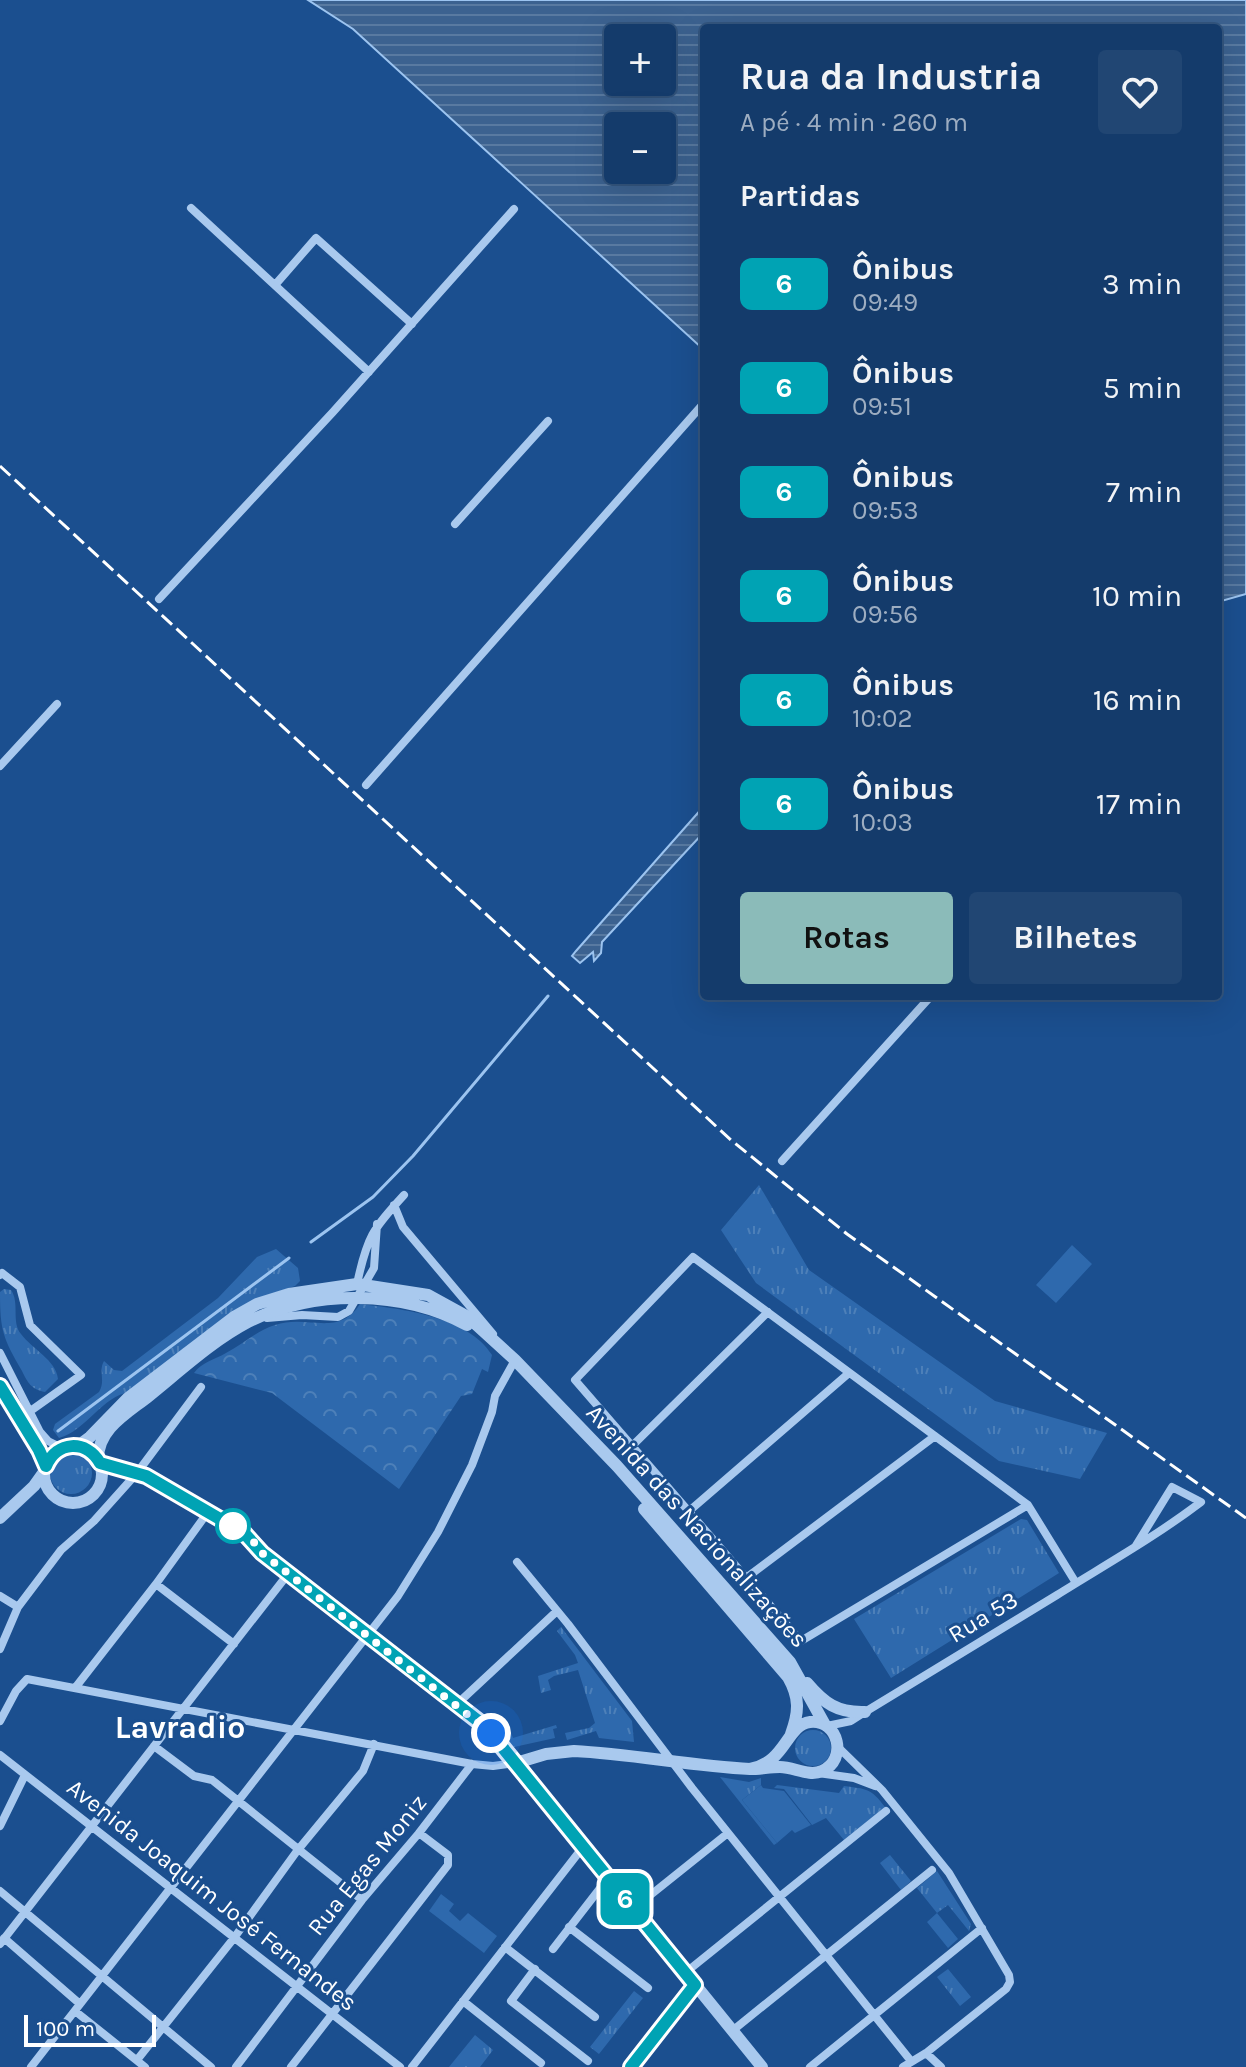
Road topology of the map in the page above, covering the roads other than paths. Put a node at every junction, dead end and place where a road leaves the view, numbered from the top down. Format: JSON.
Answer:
{"nodes":[{"id":1,"x":191,"y":208,"type":"dead end"},
{"id":2,"x":514,"y":209,"type":"dead end"},
{"id":3,"x":275,"y":285,"type":"junction"},
{"id":4,"x":412,"y":324,"type":"junction"},
{"id":5,"x":369,"y":372,"type":"junction"},
{"id":6,"x":700,"y":408,"type":"edge"},
{"id":7,"x":548,"y":421,"type":"dead end"},
{"id":8,"x":455,"y":524,"type":"dead end"},
{"id":9,"x":159,"y":599,"type":"dead end"},
{"id":10,"x":57,"y":704,"type":"dead end"},
{"id":11,"x":0,"y":766,"type":"edge"},
{"id":12,"x":366,"y":785,"type":"dead end"},
{"id":13,"x":927,"y":1000,"type":"edge"},
{"id":14,"x":782,"y":1161,"type":"dead end"},
{"id":15,"x":404,"y":1195,"type":"dead end"},
{"id":16,"x":394,"y":1205,"type":"junction"},
{"id":17,"x":377,"y":1224,"type":"junction"},
{"id":18,"x":0,"y":1275,"type":"edge"},
{"id":19,"x":360,"y":1289,"type":"junction"},
{"id":20,"x":768,"y":1312,"type":"junction"},
{"id":21,"x":0,"y":1353,"type":"edge"},
{"id":22,"x":515,"y":1360,"type":"junction"},
{"id":23,"x":849,"y":1373,"type":"junction"},
{"id":24,"x":0,"y":1386,"type":"edge"},
{"id":25,"x":201,"y":1387,"type":"dead end"},
{"id":26,"x":555,"y":1402,"type":"junction"},
{"id":27,"x":29,"y":1412,"type":"junction"},
{"id":28,"x":935,"y":1436,"type":"junction"},
{"id":29,"x":78,"y":1446,"type":"junction"},
{"id":30,"x":631,"y":1447,"type":"junction"},
{"id":31,"x":62,"y":1448,"type":"junction"},
{"id":32,"x":99,"y":1461,"type":"junction"},
{"id":33,"x":45,"y":1469,"type":"junction"},
{"id":34,"x":132,"y":1472,"type":"junction"},
{"id":35,"x":97,"y":1491,"type":"junction"},
{"id":36,"x":52,"y":1493,"type":"junction"},
{"id":37,"x":21,"y":1500,"type":"junction"},
{"id":38,"x":1028,"y":1505,"type":"junction"},
{"id":39,"x":208,"y":1512,"type":"junction"},
{"id":40,"x":688,"y":1512,"type":"junction"},
{"id":41,"x":0,"y":1518,"type":"edge"},
{"id":42,"x":1135,"y":1547,"type":"junction"},
{"id":43,"x":517,"y":1562,"type":"dead end"},
{"id":44,"x":288,"y":1574,"type":"junction"},
{"id":45,"x":746,"y":1578,"type":"junction"},
{"id":46,"x":1076,"y":1583,"type":"junction"},
{"id":47,"x":156,"y":1584,"type":"junction"},
{"id":48,"x":0,"y":1596,"type":"edge"},
{"id":49,"x":18,"y":1607,"type":"junction"},
{"id":50,"x":557,"y":1611,"type":"junction"},
{"id":51,"x":368,"y":1636,"type":"junction"},
{"id":52,"x":234,"y":1644,"type":"junction"},
{"id":53,"x":0,"y":1649,"type":"edge"},
{"id":54,"x":796,"y":1671,"type":"junction"},
{"id":55,"x":75,"y":1688,"type":"junction"},
{"id":56,"x":456,"y":1705,"type":"junction"},
{"id":57,"x":184,"y":1708,"type":"junction"},
{"id":58,"x":865,"y":1712,"type":"junction"},
{"id":59,"x":851,"y":1721,"type":"junction"},
{"id":60,"x":0,"y":1722,"type":"edge"},
{"id":61,"x":826,"y":1726,"type":"junction"},
{"id":62,"x":294,"y":1730,"type":"junction"},
{"id":63,"x":790,"y":1738,"type":"junction"},
{"id":64,"x":374,"y":1744,"type":"junction"},
{"id":65,"x":154,"y":1746,"type":"junction"},
{"id":66,"x":838,"y":1746,"type":"junction"},
{"id":67,"x":0,"y":1755,"type":"edge"},
{"id":68,"x":673,"y":1760,"type":"junction"},
{"id":69,"x":516,"y":1763,"type":"junction"},
{"id":70,"x":472,"y":1764,"type":"junction"},
{"id":71,"x":750,"y":1769,"type":"junction"},
{"id":72,"x":799,"y":1770,"type":"junction"},
{"id":73,"x":816,"y":1773,"type":"junction"},
{"id":74,"x":25,"y":1775,"type":"junction"},
{"id":75,"x":882,"y":1790,"type":"junction"},
{"id":76,"x":239,"y":1803,"type":"junction"},
{"id":77,"x":886,"y":1811,"type":"dead end"},
{"id":78,"x":0,"y":1826,"type":"edge"},
{"id":79,"x":91,"y":1826,"type":"junction"},
{"id":80,"x":419,"y":1833,"type":"junction"},
{"id":81,"x":728,"y":1833,"type":"junction"},
{"id":82,"x":583,"y":1847,"type":"junction"},
{"id":83,"x":297,"y":1851,"type":"junction"},
{"id":84,"x":932,"y":1870,"type":"dead end"},
{"id":85,"x":608,"y":1878,"type":"junction"},
{"id":86,"x":171,"y":1889,"type":"junction"},
{"id":87,"x":0,"y":1891,"type":"edge"},
{"id":88,"x":779,"y":1897,"type":"junction"},
{"id":89,"x":362,"y":1900,"type":"junction"},
{"id":90,"x":633,"y":1909,"type":"junction"},
{"id":91,"x":25,"y":1911,"type":"junction"},
{"id":92,"x":569,"y":1927,"type":"junction"},
{"id":93,"x":982,"y":1928,"type":"junction"},
{"id":94,"x":234,"y":1938,"type":"junction"},
{"id":95,"x":2,"y":1941,"type":"edge"},
{"id":96,"x":505,"y":1947,"type":"junction"},
{"id":97,"x":553,"y":1949,"type":"dead end"},
{"id":98,"x":826,"y":1955,"type":"junction"},
{"id":99,"x":535,"y":1969,"type":"junction"},
{"id":100,"x":685,"y":1973,"type":"junction"},
{"id":101,"x":103,"y":1975,"type":"junction"},
{"id":102,"x":695,"y":1985,"type":"junction"},
{"id":103,"x":296,"y":1986,"type":"junction"},
{"id":104,"x":648,"y":1988,"type":"dead end"},
{"id":105,"x":463,"y":2001,"type":"junction"},
{"id":106,"x":77,"y":2007,"type":"junction"},
{"id":107,"x":332,"y":2014,"type":"junction"},
{"id":108,"x":874,"y":2015,"type":"junction"},
{"id":109,"x":595,"y":2017,"type":"dead end"},
{"id":110,"x":163,"y":2027,"type":"junction"},
{"id":111,"x":732,"y":2031,"type":"junction"},
{"id":112,"x":926,"y":2053,"type":"junction"},
{"id":113,"x":137,"y":2060,"type":"junction"},
{"id":114,"x":588,"y":2061,"type":"dead end"},
{"id":115,"x":541,"y":2063,"type":"dead end"},
{"id":116,"x":907,"y":2064,"type":"edge"},
{"id":117,"x":31,"y":2067,"type":"edge"},
{"id":118,"x":145,"y":2067,"type":"edge"},
{"id":119,"x":211,"y":2067,"type":"edge"},
{"id":120,"x":236,"y":2067,"type":"edge"},
{"id":121,"x":291,"y":2067,"type":"edge"},
{"id":122,"x":400,"y":2067,"type":"edge"},
{"id":123,"x":412,"y":2067,"type":"edge"},
{"id":124,"x":632,"y":2067,"type":"edge"},
{"id":125,"x":762,"y":2067,"type":"edge"},
{"id":126,"x":810,"y":2067,"type":"edge"},
{"id":127,"x":941,"y":2067,"type":"edge"}],
"edges":[{"from":1,"to":3,"type":"street"},
{"from":2,"to":4,"type":"street"},
{"from":3,"to":4,"type":"street"},
{"from":3,"to":5,"type":"street"},
{"from":4,"to":5,"type":"street"},
{"from":5,"to":9,"type":"street"},
{"from":6,"to":12,"type":"street"},
{"from":7,"to":8,"type":"street"},
{"from":10,"to":11,"type":"street"},
{"from":13,"to":14,"type":"street"},
{"from":15,"to":16,"type":"street"},
{"from":16,"to":17,"type":"street"},
{"from":16,"to":22,"type":"street"},
{"from":17,"to":19,"type":"street"},
{"from":17,"to":19,"type":"street"},
{"from":18,"to":27,"type":"street"},
{"from":19,"to":22,"type":"street","name":"Avenida das Nacionalizações"},
{"from":19,"to":29,"type":"street","name":"Avenida das Nacionalizações"},
{"from":19,"to":32,"type":"street","name":"Avenida das Nacionalizações"},
{"from":20,"to":23,"type":"street"},
{"from":20,"to":30,"type":"street"},
{"from":20,"to":30,"type":"street"},
{"from":21,"to":27,"type":"street"},
{"from":22,"to":26,"type":"street","name":"Avenida das Nacionalizações"},
{"from":22,"to":51,"type":"street"},
{"from":23,"to":28,"type":"street"},
{"from":23,"to":40,"type":"street"},
{"from":24,"to":33,"type":"street"},
{"from":25,"to":34,"type":"street"},
{"from":26,"to":54,"type":"street","name":"Avenida das Nacionalizações"},
{"from":26,"to":63,"type":"street","name":"Avenida das Nacionalizações"},
{"from":27,"to":31,"type":"street"},
{"from":28,"to":38,"type":"street"},
{"from":28,"to":45,"type":"street"},
{"from":29,"to":31,"type":"street"},
{"from":29,"to":32,"type":"street"},
{"from":30,"to":40,"type":"street"},
{"from":31,"to":33,"type":"street"},
{"from":32,"to":34,"type":"street"},
{"from":32,"to":35,"type":"street","name":"Avenida das Nacionalizações"},
{"from":33,"to":36,"type":"street"},
{"from":33,"to":37,"type":"street"},
{"from":34,"to":35,"type":"street"},
{"from":34,"to":39,"type":"street"},
{"from":34,"to":49,"type":"street"},
{"from":35,"to":36,"type":"street"},
{"from":36,"to":37,"type":"street"},
{"from":37,"to":41,"type":"street"},
{"from":38,"to":45,"type":"street"},
{"from":38,"to":46,"type":"street"},
{"from":39,"to":44,"type":"street"},
{"from":39,"to":47,"type":"street"},
{"from":40,"to":45,"type":"street"},
{"from":42,"to":42,"type":"street","name":"Rua 53"},
{"from":42,"to":46,"type":"street","name":"Rua 53"},
{"from":43,"to":50,"type":"street"},
{"from":44,"to":51,"type":"street"},
{"from":44,"to":52,"type":"street"},
{"from":46,"to":58,"type":"street","name":"Rua 53"},
{"from":47,"to":52,"type":"street"},
{"from":47,"to":55,"type":"street"},
{"from":48,"to":49,"type":"street"},
{"from":49,"to":53,"type":"street"},
{"from":50,"to":56,"type":"street"},
{"from":50,"to":68,"type":"street"},
{"from":51,"to":56,"type":"street"},
{"from":51,"to":62,"type":"street"},
{"from":52,"to":57,"type":"street"},
{"from":54,"to":58,"type":"street"},
{"from":54,"to":61,"type":"street","name":"Avenida das Nacionalizações"},
{"from":55,"to":57,"type":"street"},
{"from":55,"to":60,"type":"street"},
{"from":56,"to":69,"type":"street"},
{"from":57,"to":62,"type":"street"},
{"from":57,"to":65,"type":"street"},
{"from":58,"to":59,"type":"street","name":"Rua 53"},
{"from":59,"to":61,"type":"street","name":"Rua 53"},
{"from":59,"to":66,"type":"street","name":"Rua 53"},
{"from":61,"to":63,"type":"street"},
{"from":61,"to":66,"type":"street"},
{"from":62,"to":64,"type":"street"},
{"from":62,"to":76,"type":"street"},
{"from":63,"to":71,"type":"street"},
{"from":63,"to":72,"type":"street"},
{"from":64,"to":70,"type":"street"},
{"from":64,"to":83,"type":"street"},
{"from":65,"to":76,"type":"street"},
{"from":65,"to":79,"type":"street"},
{"from":66,"to":73,"type":"street"},
{"from":66,"to":75,"type":"street"},
{"from":67,"to":74,"type":"street","name":"Avenida Joaquim José Fernandes"},
{"from":68,"to":69,"type":"street"},
{"from":68,"to":71,"type":"street"},
{"from":68,"to":81,"type":"street"},
{"from":69,"to":70,"type":"street"},
{"from":69,"to":82,"type":"street"},
{"from":70,"to":80,"type":"street","name":"Rua Egas Moniz"},
{"from":71,"to":72,"type":"street"},
{"from":72,"to":73,"type":"street"},
{"from":73,"to":75,"type":"street"},
{"from":74,"to":78,"type":"street"},
{"from":74,"to":79,"type":"street","name":"Avenida Joaquim José Fernandes"},
{"from":75,"to":93,"type":"street"},
{"from":76,"to":83,"type":"street"},
{"from":76,"to":86,"type":"street"},
{"from":77,"to":88,"type":"street"},
{"from":79,"to":86,"type":"street","name":"Avenida Joaquim José Fernandes"},
{"from":79,"to":91,"type":"street"},
{"from":80,"to":89,"type":"street","name":"Rua Egas Moniz"},
{"from":80,"to":107,"type":"street"},
{"from":81,"to":88,"type":"street"},
{"from":81,"to":90,"type":"street"},
{"from":82,"to":85,"type":"street"},
{"from":82,"to":96,"type":"street"},
{"from":83,"to":89,"type":"street"},
{"from":83,"to":94,"type":"street"},
{"from":84,"to":98,"type":"street"},
{"from":85,"to":90,"type":"street"},
{"from":85,"to":92,"type":"street"},
{"from":86,"to":94,"type":"street","name":"Avenida Joaquim José Fernandes"},
{"from":86,"to":101,"type":"street"},
{"from":87,"to":91,"type":"street"},
{"from":88,"to":98,"type":"street"},
{"from":88,"to":100,"type":"street"},
{"from":89,"to":103,"type":"street","name":"Rua Egas Moniz"},
{"from":90,"to":100,"type":"street"},
{"from":91,"to":95,"type":"street"},
{"from":91,"to":101,"type":"street"},
{"from":92,"to":97,"type":"street"},
{"from":92,"to":104,"type":"street"},
{"from":93,"to":108,"type":"street"},
{"from":93,"to":112,"type":"street"},
{"from":94,"to":103,"type":"street","name":"Avenida Joaquim José Fernandes"},
{"from":94,"to":110,"type":"street"},
{"from":95,"to":106,"type":"street"},
{"from":96,"to":99,"type":"street"},
{"from":96,"to":105,"type":"street"},
{"from":98,"to":108,"type":"street"},
{"from":98,"to":111,"type":"street"},
{"from":99,"to":109,"type":"street"},
{"from":99,"to":114,"type":"street"},
{"from":100,"to":102,"type":"street"},
{"from":101,"to":106,"type":"street"},
{"from":101,"to":110,"type":"street"},
{"from":102,"to":111,"type":"street"},
{"from":102,"to":124,"type":"street"},
{"from":103,"to":107,"type":"street","name":"Avenida Joaquim José Fernandes"},
{"from":103,"to":120,"type":"street","name":"Rua Egas Moniz"},
{"from":105,"to":115,"type":"street"},
{"from":105,"to":123,"type":"street"},
{"from":106,"to":113,"type":"street"},
{"from":106,"to":117,"type":"street"},
{"from":107,"to":121,"type":"street"},
{"from":107,"to":122,"type":"street","name":"Avenida Joaquim José Fernandes"},
{"from":108,"to":116,"type":"street"},
{"from":108,"to":126,"type":"street"},
{"from":110,"to":113,"type":"street"},
{"from":110,"to":119,"type":"street"},
{"from":111,"to":125,"type":"street"},
{"from":112,"to":116,"type":"street"},
{"from":112,"to":127,"type":"street"},
{"from":113,"to":118,"type":"street"}]}
